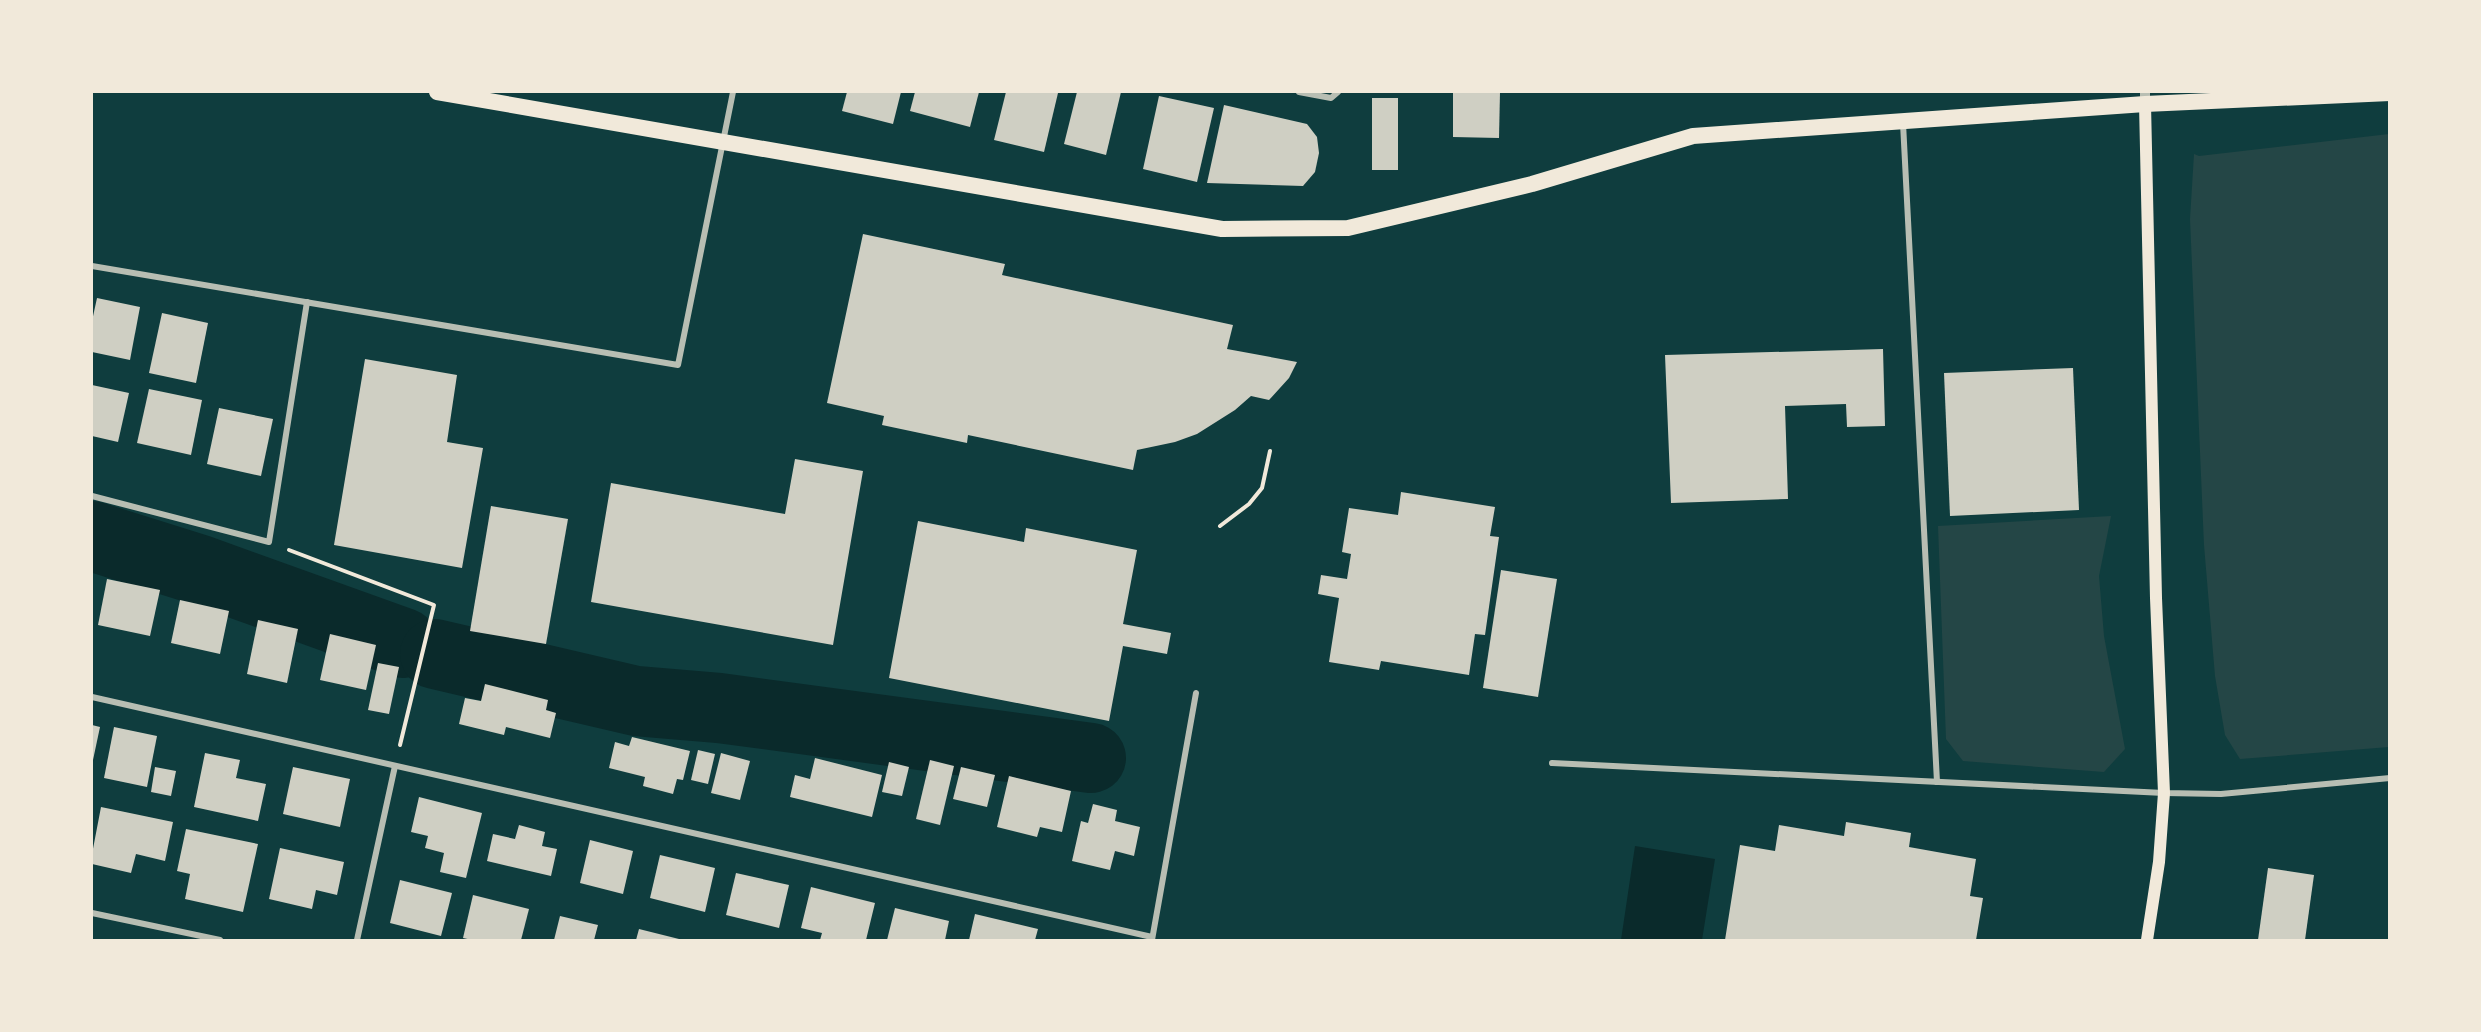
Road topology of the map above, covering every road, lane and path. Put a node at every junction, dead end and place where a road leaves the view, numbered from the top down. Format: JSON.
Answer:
{"nodes":[{"id":1,"x":437,"y":92,"type":"edge"},
{"id":2,"x":733,"y":92,"type":"edge"},
{"id":3,"x":1299,"y":92,"type":"edge"},
{"id":4,"x":1338,"y":92,"type":"edge"},
{"id":5,"x":2390,"y":93,"type":"edge"},
{"id":6,"x":2145,"y":98,"type":"edge"},
{"id":7,"x":1903,"y":119,"type":"junction"},
{"id":8,"x":724,"y":142,"type":"junction"},
{"id":9,"x":92,"y":266,"type":"edge"},
{"id":10,"x":307,"y":302,"type":"junction"},
{"id":11,"x":1270,"y":451,"type":"dead end"},
{"id":12,"x":92,"y":496,"type":"edge"},
{"id":13,"x":1220,"y":526,"type":"dead end"},
{"id":14,"x":269,"y":542,"type":"junction"},
{"id":15,"x":1196,"y":693,"type":"dead end"},
{"id":16,"x":92,"y":697,"type":"edge"},
{"id":17,"x":1552,"y":763,"type":"dead end"},
{"id":18,"x":395,"y":766,"type":"junction"},
{"id":19,"x":2390,"y":778,"type":"edge"},
{"id":20,"x":1937,"y":782,"type":"junction"},
{"id":21,"x":2164,"y":793,"type":"junction"},
{"id":22,"x":92,"y":913,"type":"edge"},
{"id":23,"x":1152,"y":939,"type":"edge"},
{"id":24,"x":220,"y":940,"type":"edge"},
{"id":25,"x":357,"y":940,"type":"edge"},
{"id":26,"x":2147,"y":940,"type":"edge"}],
"edges":[{"from":1,"to":8,"type":"highway"},
{"from":2,"to":8,"type":"street"},
{"from":3,"to":4,"type":"street"},
{"from":5,"to":6,"type":"highway"},
{"from":6,"to":7,"type":"highway"},
{"from":6,"to":21,"type":"main road"},
{"from":7,"to":8,"type":"highway"},
{"from":7,"to":20,"type":"street"},
{"from":8,"to":10,"type":"street"},
{"from":9,"to":10,"type":"street"},
{"from":10,"to":14,"type":"street"},
{"from":11,"to":13,"type":"path"},
{"from":12,"to":14,"type":"street"},
{"from":14,"to":18,"type":"path"},
{"from":15,"to":23,"type":"street"},
{"from":16,"to":18,"type":"street"},
{"from":17,"to":20,"type":"street"},
{"from":18,"to":23,"type":"street"},
{"from":18,"to":25,"type":"street"},
{"from":19,"to":21,"type":"street"},
{"from":20,"to":21,"type":"street"},
{"from":21,"to":26,"type":"main road"},
{"from":22,"to":24,"type":"street"}]}
